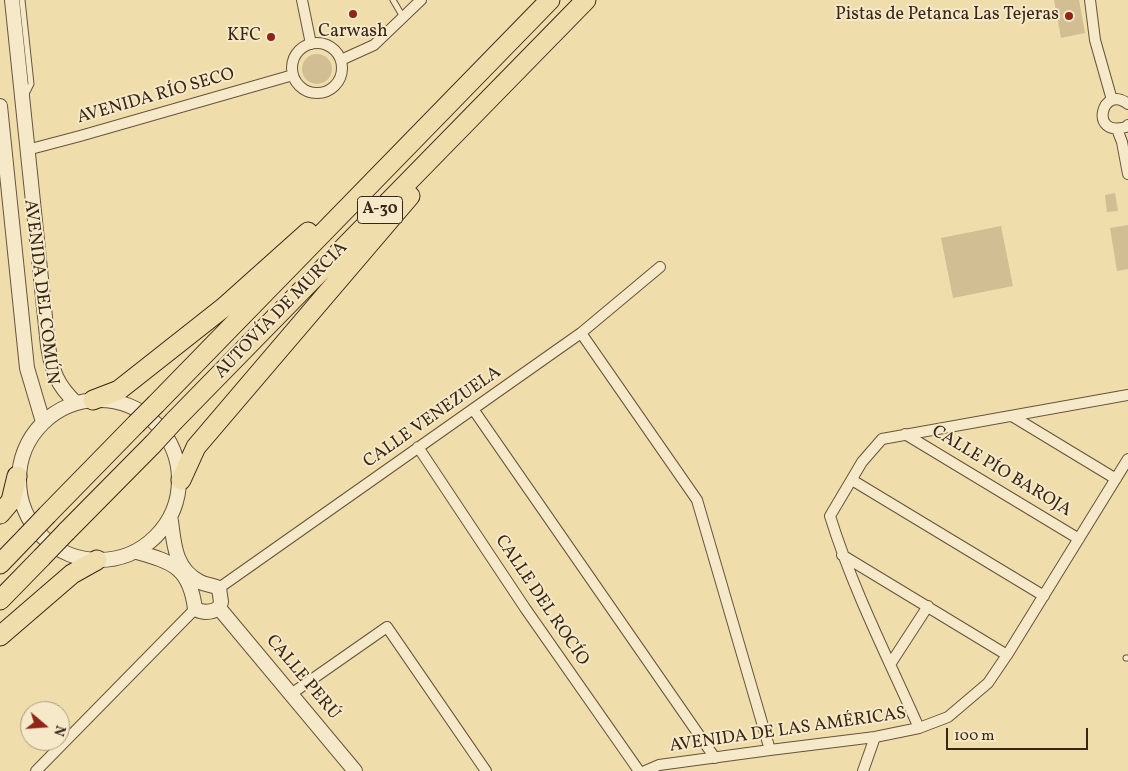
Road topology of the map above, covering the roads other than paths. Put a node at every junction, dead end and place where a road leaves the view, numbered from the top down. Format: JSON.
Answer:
{"nodes":[{"id":1,"x":12,"y":0,"type":"edge"},
{"id":2,"x":22,"y":0,"type":"edge"},
{"id":3,"x":302,"y":0,"type":"edge"},
{"id":4,"x":393,"y":0,"type":"edge"},
{"id":5,"x":421,"y":0,"type":"edge"},
{"id":6,"x":550,"y":0,"type":"edge"},
{"id":7,"x":586,"y":0,"type":"edge"},
{"id":8,"x":1090,"y":0,"type":"edge"},
{"id":9,"x":404,"y":17,"type":"junction"},
{"id":10,"x":311,"y":44,"type":"junction"},
{"id":11,"x":341,"y":60,"type":"junction"},
{"id":12,"x":293,"y":75,"type":"junction"},
{"id":13,"x":512,"y":76,"type":"junction"},
{"id":14,"x":1112,"y":100,"type":"junction"},
{"id":15,"x":22,"y":102,"type":"junction"},
{"id":16,"x":1128,"y":104,"type":"edge"},
{"id":17,"x":0,"y":106,"type":"edge"},
{"id":18,"x":446,"y":107,"type":"junction"},
{"id":19,"x":1125,"y":129,"type":"edge"},
{"id":20,"x":26,"y":150,"type":"junction"},
{"id":21,"x":1128,"y":174,"type":"edge"},
{"id":22,"x":660,"y":267,"type":"dead end"},
{"id":23,"x":581,"y":333,"type":"junction"},
{"id":24,"x":1128,"y":395,"type":"edge"},
{"id":25,"x":84,"y":402,"type":"junction"},
{"id":26,"x":474,"y":409,"type":"junction"},
{"id":27,"x":1012,"y":416,"type":"junction"},
{"id":28,"x":43,"y":422,"type":"junction"},
{"id":29,"x":905,"y":434,"type":"junction"},
{"id":30,"x":418,"y":447,"type":"junction"},
{"id":31,"x":1128,"y":459,"type":"edge"},
{"id":32,"x":17,"y":476,"type":"junction"},
{"id":33,"x":1116,"y":479,"type":"junction"},
{"id":34,"x":181,"y":480,"type":"junction"},
{"id":35,"x":852,"y":480,"type":"junction"},
{"id":36,"x":0,"y":514,"type":"edge"},
{"id":37,"x":170,"y":521,"type":"junction"},
{"id":38,"x":1079,"y":539,"type":"junction"},
{"id":39,"x":54,"y":545,"type":"junction"},
{"id":40,"x":137,"y":552,"type":"junction"},
{"id":41,"x":842,"y":555,"type":"junction"},
{"id":42,"x":97,"y":560,"type":"junction"},
{"id":43,"x":0,"y":564,"type":"edge"},
{"id":44,"x":218,"y":588,"type":"junction"},
{"id":45,"x":1044,"y":596,"type":"junction"},
{"id":46,"x":0,"y":600,"type":"edge"},
{"id":47,"x":928,"y":606,"type":"junction"},
{"id":48,"x":219,"y":608,"type":"junction"},
{"id":49,"x":195,"y":609,"type":"junction"},
{"id":50,"x":0,"y":636,"type":"edge"},
{"id":51,"x":1008,"y":654,"type":"junction"},
{"id":52,"x":891,"y":663,"type":"junction"},
{"id":53,"x":291,"y":694,"type":"junction"},
{"id":54,"x":919,"y":728,"type":"junction"},
{"id":55,"x":875,"y":737,"type":"junction"},
{"id":56,"x":770,"y":750,"type":"junction"},
{"id":57,"x":715,"y":758,"type":"junction"},
{"id":58,"x":36,"y":771,"type":"edge"},
{"id":59,"x":355,"y":771,"type":"edge"},
{"id":60,"x":486,"y":771,"type":"edge"},
{"id":61,"x":639,"y":771,"type":"edge"},
{"id":62,"x":645,"y":771,"type":"edge"},
{"id":63,"x":863,"y":771,"type":"edge"}],
"edges":[{"from":1,"to":15,"type":"street","name":"AVENIDA DEL COMÚN"},
{"from":2,"to":15,"type":"lane"},
{"from":3,"to":10,"type":"street"},
{"from":4,"to":9,"type":"lane"},
{"from":5,"to":9,"type":"street"},
{"from":6,"to":18,"type":"highway","name":"AUTOVÍA DE MURCIA","number":"A-30"},
{"from":7,"to":13,"type":"highway","name":"AUTOVÍA DE MURCIA","number":"A-30"},
{"from":8,"to":14,"type":"street"},
{"from":9,"to":11,"type":"street"},
{"from":10,"to":11,"type":"street"},
{"from":10,"to":12,"type":"street"},
{"from":11,"to":12,"type":"street"},
{"from":12,"to":20,"type":"street","name":"AVENIDA RÍO SECO"},
{"from":13,"to":34,"type":"highway"},
{"from":13,"to":39,"type":"highway","name":"AUTOVÍA DE MURCIA","number":"A-30","bridge":true},
{"from":14,"to":16,"type":"street"},
{"from":14,"to":19,"type":"street"},
{"from":15,"to":20,"type":"street","name":"AVENIDA DEL COMÚN"},
{"from":17,"to":28,"type":"street","name":"AVENIDA DEL COMÚN"},
{"from":18,"to":25,"type":"highway"},
{"from":18,"to":43,"type":"highway","name":"AUTOVÍA DE MURCIA","number":"A-30","bridge":true},
{"from":19,"to":21,"type":"street"},
{"from":20,"to":25,"type":"street","name":"AVENIDA DEL COMÚN"},
{"from":22,"to":23,"type":"street","name":"CALLE VENEZUELA"},
{"from":23,"to":26,"type":"street","name":"CALLE VENEZUELA"},
{"from":23,"to":56,"type":"street"},
{"from":24,"to":27,"type":"street"},
{"from":25,"to":28,"type":"street"},
{"from":25,"to":34,"type":"street"},
{"from":26,"to":30,"type":"street","name":"CALLE VENEZUELA"},
{"from":26,"to":57,"type":"street"},
{"from":27,"to":29,"type":"street"},
{"from":27,"to":33,"type":"street"},
{"from":28,"to":32,"type":"street"},
{"from":29,"to":35,"type":"street"},
{"from":29,"to":38,"type":"street","name":"CALLE PÍO BAROJA"},
{"from":30,"to":44,"type":"street","name":"CALLE VENEZUELA"},
{"from":30,"to":61,"type":"street","name":"CALLE DEL ROCÍO"},
{"from":31,"to":33,"type":"street","name":"AVENIDA DE LAS AMÉRICAS"},
{"from":32,"to":36,"type":"highway"},
{"from":32,"to":39,"type":"street"},
{"from":33,"to":38,"type":"street","name":"AVENIDA DE LAS AMÉRICAS"},
{"from":34,"to":37,"type":"street"},
{"from":35,"to":41,"type":"street"},
{"from":35,"to":45,"type":"street"},
{"from":37,"to":40,"type":"street"},
{"from":37,"to":44,"type":"street"},
{"from":38,"to":45,"type":"street","name":"AVENIDA DE LAS AMÉRICAS"},
{"from":39,"to":42,"type":"street"},
{"from":39,"to":46,"type":"highway","name":"AUTOVÍA DE MURCIA","number":"A-30"},
{"from":40,"to":42,"type":"street"},
{"from":40,"to":49,"type":"street"},
{"from":41,"to":47,"type":"street"},
{"from":41,"to":52,"type":"street"},
{"from":42,"to":50,"type":"highway"},
{"from":44,"to":48,"type":"street"},
{"from":45,"to":51,"type":"street","name":"AVENIDA DE LAS AMÉRICAS"},
{"from":47,"to":51,"type":"street"},
{"from":47,"to":52,"type":"street"},
{"from":48,"to":49,"type":"street"},
{"from":48,"to":53,"type":"street","name":"CALLE PERÚ"},
{"from":49,"to":58,"type":"street"},
{"from":51,"to":54,"type":"street","name":"AVENIDA DE LAS AMÉRICAS"},
{"from":52,"to":54,"type":"street"},
{"from":53,"to":59,"type":"street","name":"CALLE PERÚ"},
{"from":53,"to":60,"type":"street"},
{"from":54,"to":55,"type":"street","name":"AVENIDA DE LAS AMÉRICAS"},
{"from":55,"to":56,"type":"street","name":"AVENIDA DE LAS AMÉRICAS"},
{"from":55,"to":63,"type":"street"},
{"from":56,"to":57,"type":"street","name":"AVENIDA DE LAS AMÉRICAS"},
{"from":57,"to":62,"type":"street","name":"AVENIDA DE LAS AMÉRICAS"}]}
